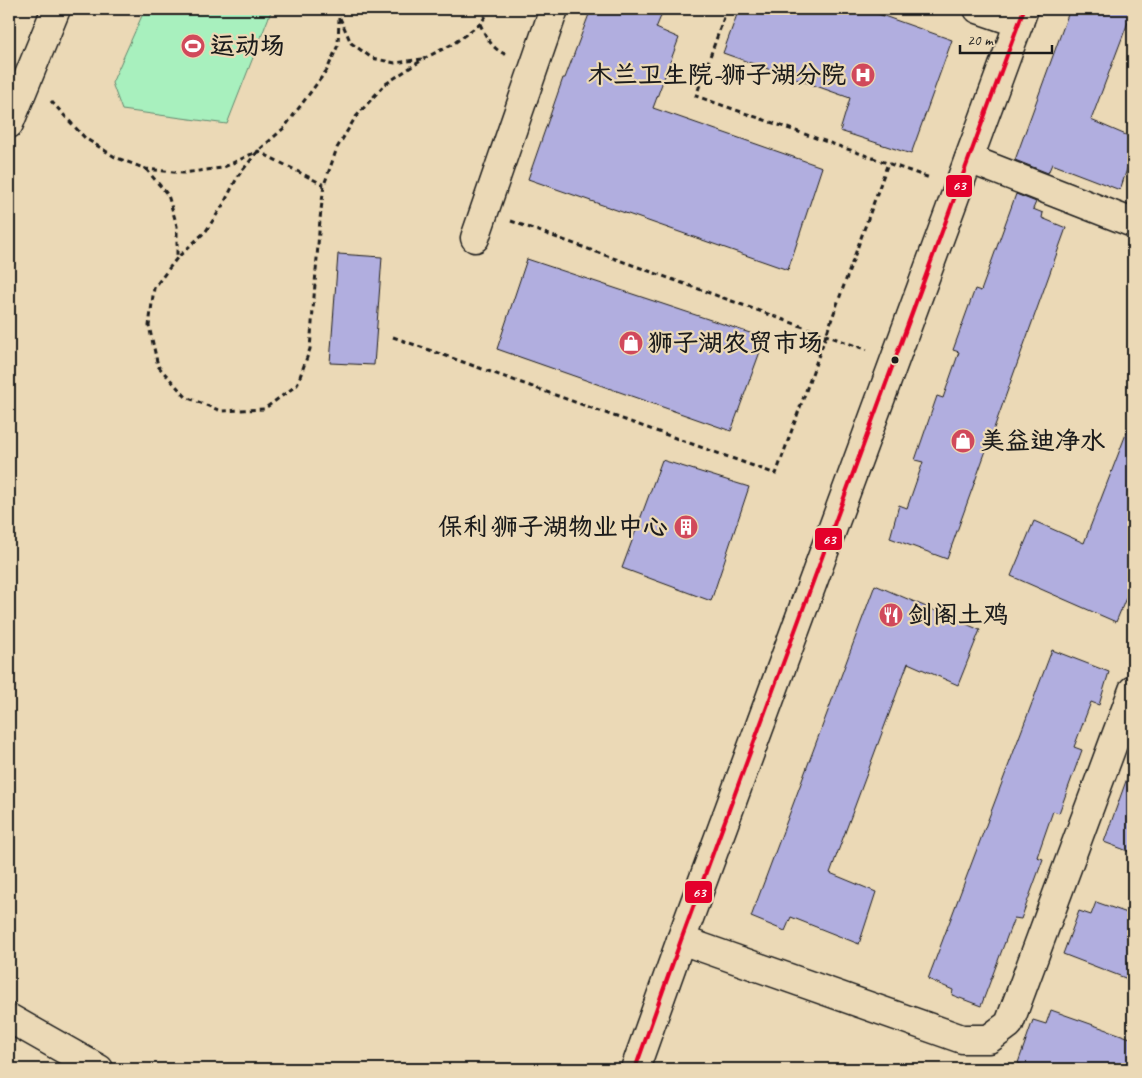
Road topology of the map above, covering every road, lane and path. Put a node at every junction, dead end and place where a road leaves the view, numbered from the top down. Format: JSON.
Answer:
{"nodes":[{"id":1,"x":56,"y":9,"type":"edge"},
{"id":2,"x":338,"y":9,"type":"edge"},
{"id":3,"x":491,"y":9,"type":"edge"},
{"id":4,"x":554,"y":9,"type":"edge"},
{"id":5,"x":727,"y":9,"type":"edge"},
{"id":6,"x":978,"y":9,"type":"edge"},
{"id":7,"x":1021,"y":16,"type":"edge"},
{"id":8,"x":340,"y":18,"type":"junction"},
{"id":9,"x":480,"y":24,"type":"junction"},
{"id":10,"x":425,"y":58,"type":"junction"},
{"id":11,"x":535,"y":62,"type":"junction"},
{"id":12,"x":18,"y":75,"type":"edge"},
{"id":13,"x":9,"y":124,"type":"edge"},
{"id":14,"x":258,"y":151,"type":"junction"},
{"id":15,"x":969,"y":159,"type":"junction"},
{"id":16,"x":888,"y":163,"type":"junction"},
{"id":17,"x":146,"y":169,"type":"junction"},
{"id":18,"x":324,"y":184,"type":"junction"},
{"id":19,"x":958,"y":189,"type":"junction"},
{"id":20,"x":484,"y":212,"type":"junction"},
{"id":21,"x":1133,"y":223,"type":"edge"},
{"id":22,"x":475,"y":238,"type":"dead end"},
{"id":23,"x":177,"y":258,"type":"junction"},
{"id":24,"x":826,"y":335,"type":"junction"},
{"id":25,"x":392,"y":337,"type":"dead end"},
{"id":26,"x":895,"y":360,"type":"junction"},
{"id":27,"x":1133,"y":690,"type":"edge"},
{"id":28,"x":681,"y":940,"type":"junction"},
{"id":29,"x":9,"y":1018,"type":"edge"},
{"id":30,"x":99,"y":1069,"type":"edge"},
{"id":31,"x":635,"y":1069,"type":"edge"}],
"edges":[{"from":1,"to":12,"type":"street"},
{"from":2,"to":8,"type":"path"},
{"from":3,"to":9,"type":"path"},
{"from":4,"to":11,"type":"street"},
{"from":5,"to":16,"type":"path"},
{"from":6,"to":7,"type":"street"},
{"from":7,"to":15,"type":"street"},
{"from":8,"to":10,"type":"path"},
{"from":8,"to":14,"type":"path"},
{"from":9,"to":10,"type":"path"},
{"from":9,"to":11,"type":"path"},
{"from":10,"to":18,"type":"path"},
{"from":11,"to":20,"type":"street"},
{"from":12,"to":13,"type":"street"},
{"from":12,"to":17,"type":"path"},
{"from":14,"to":17,"type":"path"},
{"from":14,"to":18,"type":"path"},
{"from":14,"to":23,"type":"path"},
{"from":15,"to":19,"type":"street"},
{"from":15,"to":21,"type":"street"},
{"from":16,"to":19,"type":"path"},
{"from":16,"to":24,"type":"path"},
{"from":17,"to":23,"type":"path"},
{"from":18,"to":23,"type":"path"},
{"from":19,"to":26,"type":"street"},
{"from":20,"to":22,"type":"street"},
{"from":20,"to":24,"type":"path"},
{"from":24,"to":25,"type":"path"},
{"from":24,"to":26,"type":"path"},
{"from":26,"to":28,"type":"street"},
{"from":27,"to":28,"type":"street"},
{"from":28,"to":31,"type":"street"},
{"from":29,"to":30,"type":"street"}]}
